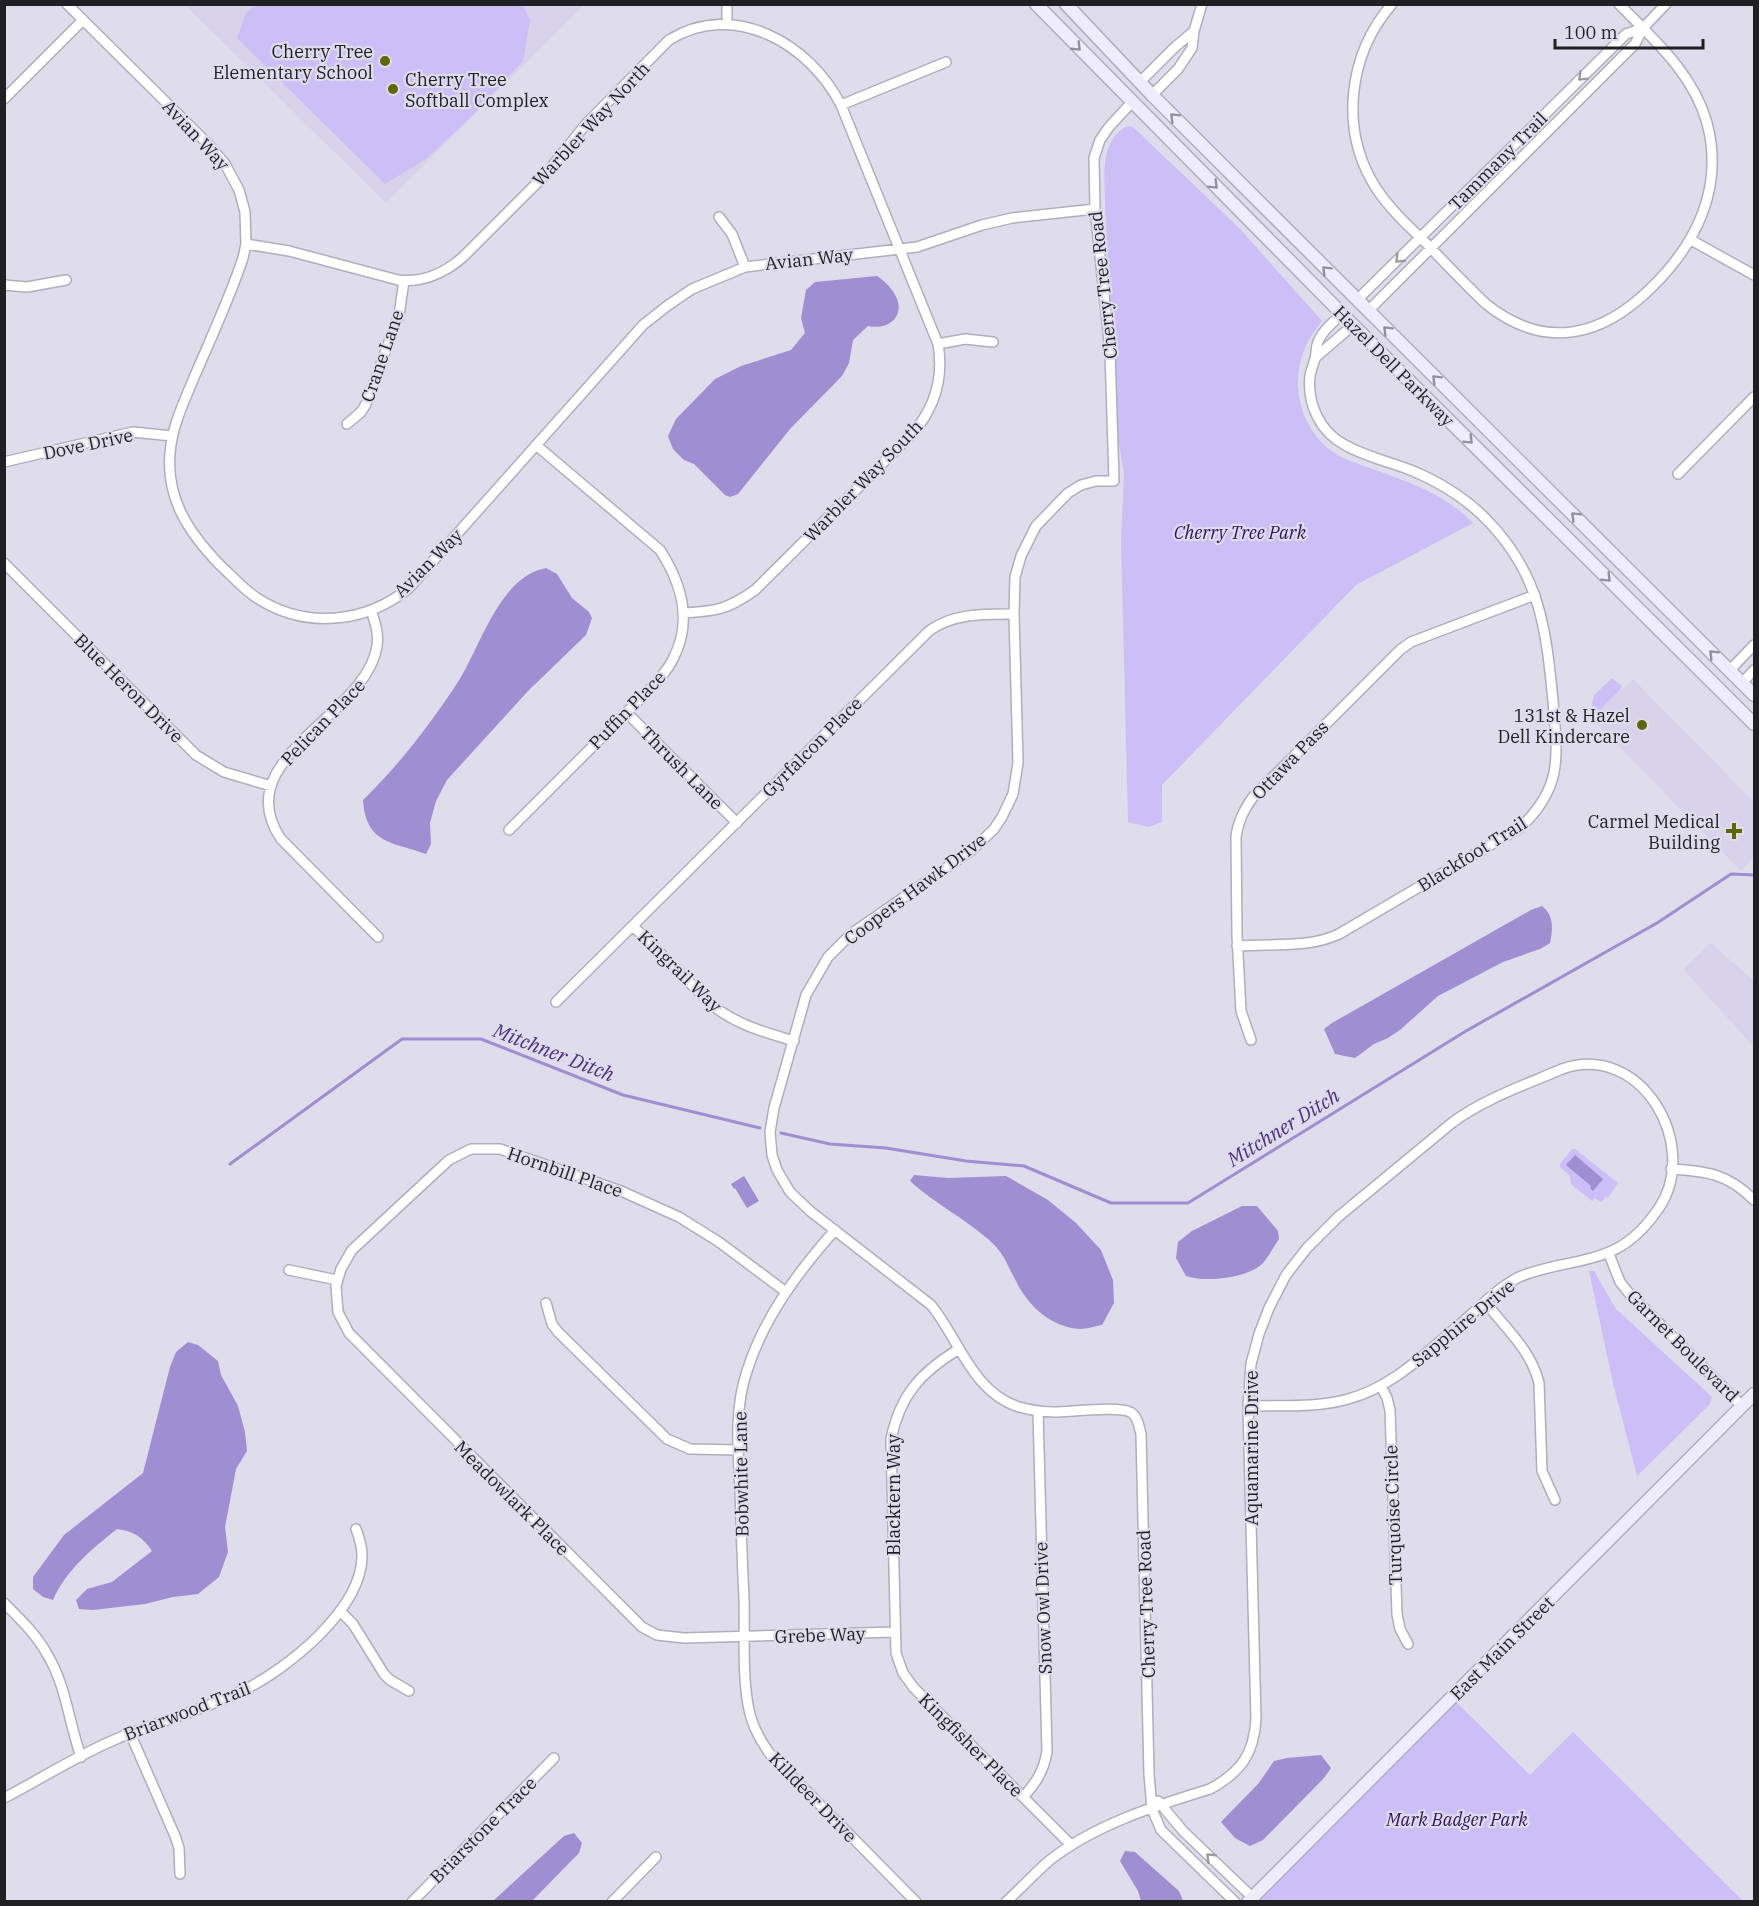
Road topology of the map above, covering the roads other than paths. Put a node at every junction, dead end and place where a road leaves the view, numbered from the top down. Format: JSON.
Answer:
{"nodes":[{"id":1,"x":67,"y":4,"type":"edge"},
{"id":2,"x":727,"y":4,"type":"edge"},
{"id":3,"x":1036,"y":4,"type":"edge"},
{"id":4,"x":1066,"y":4,"type":"edge"},
{"id":5,"x":1202,"y":4,"type":"edge"},
{"id":6,"x":1392,"y":4,"type":"edge"},
{"id":7,"x":1619,"y":4,"type":"edge"},
{"id":8,"x":1666,"y":4,"type":"edge"},
{"id":9,"x":727,"y":18,"type":"junction"},
{"id":10,"x":83,"y":20,"type":"junction"},
{"id":11,"x":1643,"y":28,"type":"junction"},
{"id":12,"x":1194,"y":31,"type":"junction"},
{"id":13,"x":946,"y":62,"type":"dead end"},
{"id":14,"x":1140,"y":82,"type":"junction"},
{"id":15,"x":1152,"y":95,"type":"junction"},
{"id":16,"x":4,"y":99,"type":"edge"},
{"id":17,"x":1132,"y":102,"type":"junction"},
{"id":18,"x":841,"y":105,"type":"junction"},
{"id":19,"x":1095,"y":209,"type":"junction"},
{"id":20,"x":719,"y":217,"type":"dead end"},
{"id":21,"x":1691,"y":240,"type":"junction"},
{"id":22,"x":1425,"y":243,"type":"junction"},
{"id":23,"x":246,"y":244,"type":"junction"},
{"id":24,"x":899,"y":250,"type":"junction"},
{"id":25,"x":745,"y":267,"type":"junction"},
{"id":26,"x":1755,"y":275,"type":"edge"},
{"id":27,"x":66,"y":280,"type":"dead end"},
{"id":28,"x":404,"y":281,"type":"junction"},
{"id":29,"x":4,"y":285,"type":"edge"},
{"id":30,"x":1357,"y":300,"type":"junction"},
{"id":31,"x":1368,"y":311,"type":"junction"},
{"id":32,"x":1342,"y":314,"type":"junction"},
{"id":33,"x":1353,"y":325,"type":"junction"},
{"id":34,"x":993,"y":342,"type":"dead end"},
{"id":35,"x":938,"y":345,"type":"junction"},
{"id":36,"x":1316,"y":357,"type":"junction"},
{"id":37,"x":1755,"y":397,"type":"edge"},
{"id":38,"x":347,"y":424,"type":"dead end"},
{"id":39,"x":172,"y":436,"type":"junction"},
{"id":40,"x":537,"y":445,"type":"junction"},
{"id":41,"x":4,"y":462,"type":"edge"},
{"id":42,"x":1678,"y":474,"type":"dead end"},
{"id":43,"x":1114,"y":481,"type":"joint"},
{"id":44,"x":4,"y":563,"type":"edge"},
{"id":45,"x":1535,"y":595,"type":"junction"},
{"id":46,"x":371,"y":610,"type":"junction"},
{"id":47,"x":683,"y":613,"type":"junction"},
{"id":48,"x":1014,"y":614,"type":"junction"},
{"id":49,"x":1755,"y":645,"type":"edge"},
{"id":50,"x":1730,"y":670,"type":"junction"},
{"id":51,"x":1755,"y":670,"type":"edge"},
{"id":52,"x":1742,"y":683,"type":"junction"},
{"id":53,"x":1755,"y":695,"type":"edge"},
{"id":54,"x":627,"y":713,"type":"junction"},
{"id":55,"x":1755,"y":724,"type":"edge"},
{"id":56,"x":271,"y":786,"type":"junction"},
{"id":57,"x":737,"y":823,"type":"junction"},
{"id":58,"x":509,"y":830,"type":"dead end"},
{"id":59,"x":633,"y":926,"type":"junction"},
{"id":60,"x":378,"y":937,"type":"dead end"},
{"id":61,"x":1237,"y":946,"type":"junction"},
{"id":62,"x":556,"y":1002,"type":"dead end"},
{"id":63,"x":1251,"y":1040,"type":"dead end"},
{"id":64,"x":794,"y":1041,"type":"junction"},
{"id":65,"x":1671,"y":1169,"type":"junction"},
{"id":66,"x":1755,"y":1200,"type":"edge"},
{"id":67,"x":835,"y":1230,"type":"junction"},
{"id":68,"x":1609,"y":1254,"type":"junction"},
{"id":69,"x":289,"y":1270,"type":"dead end"},
{"id":70,"x":337,"y":1280,"type":"junction"},
{"id":71,"x":786,"y":1292,"type":"junction"},
{"id":72,"x":546,"y":1303,"type":"dead end"},
{"id":73,"x":1486,"y":1303,"type":"junction"},
{"id":74,"x":959,"y":1349,"type":"junction"},
{"id":75,"x":1380,"y":1386,"type":"junction"},
{"id":76,"x":1755,"y":1394,"type":"edge"},
{"id":77,"x":1248,"y":1406,"type":"junction"},
{"id":78,"x":1742,"y":1406,"type":"junction"},
{"id":79,"x":1038,"y":1411,"type":"junction"},
{"id":80,"x":1133,"y":1414,"type":"joint"},
{"id":81,"x":738,"y":1450,"type":"junction"},
{"id":82,"x":1555,"y":1500,"type":"dead end"},
{"id":83,"x":356,"y":1529,"type":"dead end"},
{"id":84,"x":4,"y":1603,"type":"edge"},
{"id":85,"x":340,"y":1611,"type":"junction"},
{"id":86,"x":895,"y":1632,"type":"junction"},
{"id":87,"x":745,"y":1637,"type":"junction"},
{"id":88,"x":1408,"y":1644,"type":"dead end"},
{"id":89,"x":409,"y":1691,"type":"dead end"},
{"id":90,"x":130,"y":1733,"type":"junction"},
{"id":91,"x":81,"y":1757,"type":"junction"},
{"id":92,"x":554,"y":1758,"type":"dead end"},
{"id":93,"x":1023,"y":1797,"type":"junction"},
{"id":94,"x":4,"y":1798,"type":"edge"},
{"id":95,"x":1156,"y":1807,"type":"junction"},
{"id":96,"x":1071,"y":1845,"type":"junction"},
{"id":97,"x":656,"y":1857,"type":"dead end"},
{"id":98,"x":180,"y":1874,"type":"dead end"},
{"id":99,"x":1250,"y":1900,"type":"edge"},
{"id":100,"x":412,"y":1902,"type":"edge"},
{"id":101,"x":612,"y":1902,"type":"edge"},
{"id":102,"x":916,"y":1902,"type":"edge"},
{"id":103,"x":1006,"y":1902,"type":"edge"},
{"id":104,"x":1235,"y":1902,"type":"edge"}],
"edges":[{"from":1,"to":10,"type":"street","name":"Avian Way"},
{"from":2,"to":9,"type":"street"},
{"from":3,"to":17,"type":"main road","name":"Hazel Dell Parkway","one_way":true},
{"from":4,"to":14,"type":"main road","name":"Hazel Dell Parkway"},
{"from":5,"to":12,"type":"street"},
{"from":6,"to":22,"type":"street"},
{"from":7,"to":11,"type":"street"},
{"from":8,"to":11,"type":"street","name":"Tammany Trail"},
{"from":9,"to":18,"type":"street","name":"Warbler Way North"},
{"from":9,"to":28,"type":"street","name":"Warbler Way North"},
{"from":10,"to":16,"type":"street"},
{"from":10,"to":23,"type":"street","name":"Avian Way"},
{"from":11,"to":21,"type":"street"},
{"from":11,"to":22,"type":"street","name":"Tammany Trail"},
{"from":11,"to":22,"type":"street","name":"Tammany Trail","one_way":true},
{"from":12,"to":14,"type":"street"},
{"from":12,"to":15,"type":"street"},
{"from":13,"to":18,"type":"street"},
{"from":14,"to":15,"type":"main road","name":"Hazel Dell Parkway"},
{"from":30,"to":15,"type":"main road","name":"Hazel Dell Parkway","one_way":true},
{"from":17,"to":19,"type":"street","name":"Cherry Tree Road"},
{"from":17,"to":32,"type":"main road","name":"Hazel Dell Parkway","one_way":true},
{"from":18,"to":24,"type":"street","name":"Warbler Way North"},
{"from":19,"to":24,"type":"street","name":"Avian Way"},
{"from":19,"to":43,"type":"street","name":"Cherry Tree Road"},
{"from":20,"to":25,"type":"street"},
{"from":21,"to":22,"type":"street"},
{"from":21,"to":26,"type":"street"},
{"from":22,"to":30,"type":"street","name":"Tammany Trail","one_way":true},
{"from":22,"to":31,"type":"street","name":"Tammany Trail"},
{"from":23,"to":28,"type":"street","name":"Warbler Way North"},
{"from":23,"to":39,"type":"street","name":"Avian Way"},
{"from":24,"to":25,"type":"street","name":"Avian Way"},
{"from":24,"to":35,"type":"street","name":"Warbler Way South"},
{"from":25,"to":40,"type":"street","name":"Avian Way"},
{"from":27,"to":29,"type":"street"},
{"from":28,"to":38,"type":"street","name":"Crane Lane"},
{"from":30,"to":31,"type":"main road","name":"Hazel Dell Parkway"},
{"from":50,"to":31,"type":"main road","name":"Hazel Dell Parkway","one_way":true},
{"from":32,"to":33,"type":"main road","name":"Hazel Dell Parkway"},
{"from":32,"to":36,"type":"street","name":"Blackfoot Trail"},
{"from":33,"to":36,"type":"street"},
{"from":33,"to":55,"type":"main road","name":"Hazel Dell Parkway","one_way":true},
{"from":34,"to":35,"type":"street"},
{"from":35,"to":47,"type":"street","name":"Warbler Way South"},
{"from":36,"to":45,"type":"street","name":"Blackfoot Trail"},
{"from":37,"to":42,"type":"street"},
{"from":39,"to":41,"type":"street","name":"Dove Drive"},
{"from":39,"to":46,"type":"street","name":"Avian Way"},
{"from":40,"to":46,"type":"street","name":"Avian Way"},
{"from":40,"to":47,"type":"street","name":"Puffin Place"},
{"from":43,"to":48,"type":"street","name":"Coopers Hawk Drive"},
{"from":44,"to":56,"type":"street","name":"Blue Heron Drive"},
{"from":45,"to":61,"type":"street","name":"Ottawa Pass"},
{"from":45,"to":61,"type":"street","name":"Blackfoot Trail"},
{"from":46,"to":56,"type":"street","name":"Pelican Place"},
{"from":47,"to":54,"type":"street","name":"Puffin Place"},
{"from":48,"to":57,"type":"street","name":"Gyrfalcon Place"},
{"from":48,"to":64,"type":"street","name":"Coopers Hawk Drive"},
{"from":49,"to":50,"type":"street"},
{"from":50,"to":52,"type":"main road","name":"Hazel Dell Parkway"},
{"from":51,"to":52,"type":"street"},
{"from":52,"to":53,"type":"main road","name":"Hazel Dell Parkway"},
{"from":54,"to":57,"type":"street","name":"Thrush Lane"},
{"from":54,"to":58,"type":"street","name":"Puffin Place"},
{"from":56,"to":60,"type":"street","name":"Pelican Place"},
{"from":57,"to":59,"type":"street","name":"Gyrfalcon Place"},
{"from":59,"to":62,"type":"street","name":"Gyrfalcon Place"},
{"from":59,"to":64,"type":"street","name":"Kingrail Way"},
{"from":61,"to":63,"type":"street","name":"Ottawa Pass"},
{"from":64,"to":67,"type":"street","name":"Coopers Hawk Drive"},
{"from":65,"to":66,"type":"street"},
{"from":65,"to":68,"type":"street","name":"Sapphire Drive"},
{"from":65,"to":77,"type":"street","name":"Aquamarine Drive"},
{"from":67,"to":71,"type":"street","name":"Bobwhite Lane"},
{"from":67,"to":74,"type":"street","name":"Coopers Hawk Drive"},
{"from":68,"to":73,"type":"street","name":"Sapphire Drive"},
{"from":68,"to":78,"type":"street","name":"Garnet Boulevard"},
{"from":69,"to":70,"type":"street"},
{"from":70,"to":71,"type":"street","name":"Hornbill Place"},
{"from":70,"to":87,"type":"street","name":"Meadowlark Place"},
{"from":71,"to":81,"type":"street","name":"Bobwhite Lane"},
{"from":72,"to":81,"type":"street"},
{"from":73,"to":75,"type":"street","name":"Sapphire Drive"},
{"from":73,"to":82,"type":"street"},
{"from":74,"to":79,"type":"street","name":"Coopers Hawk Drive"},
{"from":74,"to":86,"type":"street","name":"Blacktern Way"},
{"from":75,"to":77,"type":"street","name":"Sapphire Drive"},
{"from":75,"to":88,"type":"street","name":"Turquoise Circle"},
{"from":76,"to":78,"type":"main road","name":"East Main Street"},
{"from":77,"to":95,"type":"street","name":"Aquamarine Drive"},
{"from":78,"to":99,"type":"main road","name":"East Main Street"},
{"from":79,"to":80,"type":"street","name":"Coopers Hawk Drive"},
{"from":79,"to":93,"type":"street","name":"Snow Owl Drive"},
{"from":80,"to":95,"type":"street","name":"Cherry Tree Road"},
{"from":81,"to":87,"type":"street","name":"Bobwhite Lane"},
{"from":83,"to":85,"type":"street","name":"Briarwood Trail"},
{"from":84,"to":91,"type":"street"},
{"from":85,"to":89,"type":"street"},
{"from":85,"to":90,"type":"street","name":"Briarwood Trail"},
{"from":86,"to":87,"type":"street","name":"Grebe Way"},
{"from":86,"to":93,"type":"street","name":"Kingfisher Place"},
{"from":87,"to":102,"type":"street","name":"Killdeer Drive"},
{"from":90,"to":91,"type":"street","name":"Briarwood Trail"},
{"from":90,"to":98,"type":"street"},
{"from":91,"to":94,"type":"street","name":"Briarwood Trail"},
{"from":92,"to":100,"type":"street","name":"Briarstone Trace"},
{"from":93,"to":96,"type":"street","name":"Kingfisher Place"},
{"from":95,"to":96,"type":"street","name":"Aquamarine Drive"},
{"from":99,"to":95,"type":"street","one_way":true},
{"from":95,"to":104,"type":"street","name":"Cherry Tree Road"},
{"from":96,"to":103,"type":"street"},
{"from":97,"to":101,"type":"street"}]}
